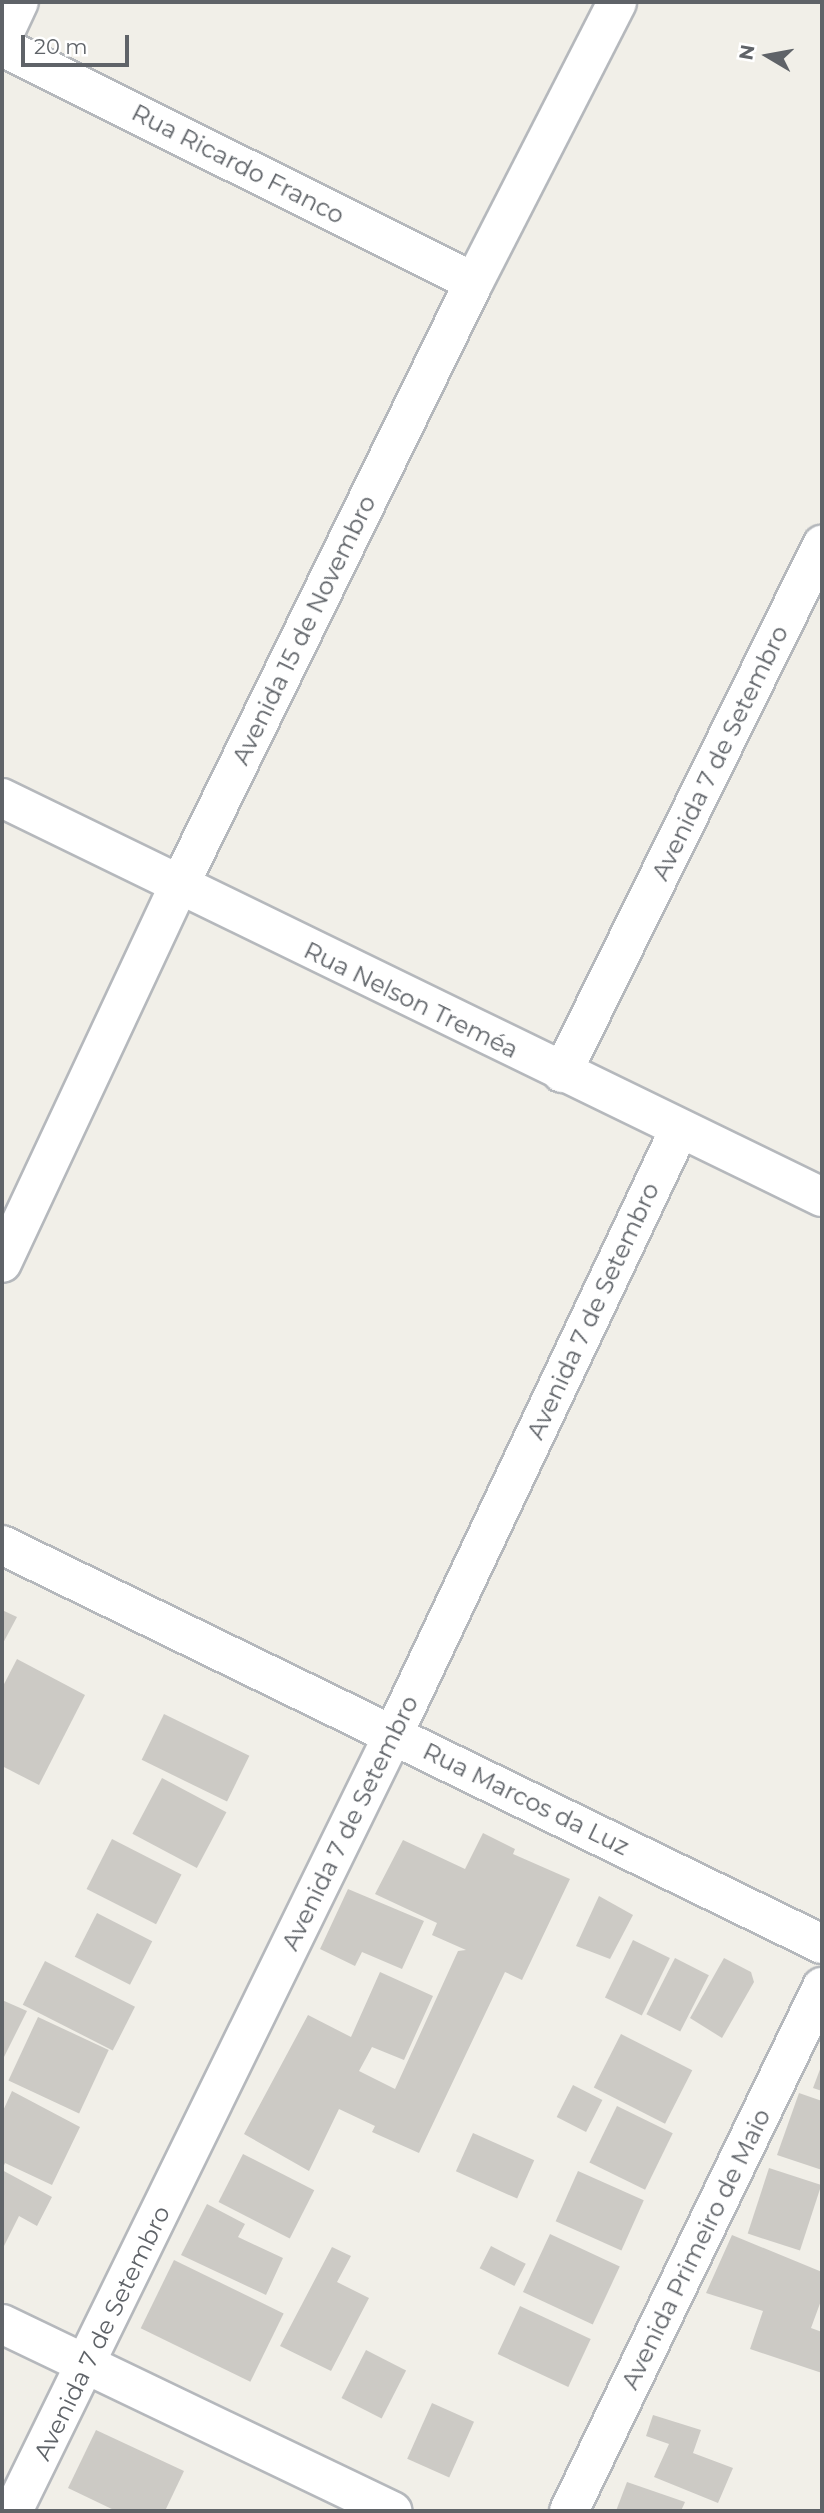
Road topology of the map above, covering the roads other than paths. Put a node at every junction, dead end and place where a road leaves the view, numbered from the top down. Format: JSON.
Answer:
{"nodes":[{"id":1,"x":19,"y":2,"type":"edge"},
{"id":2,"x":617,"y":2,"type":"edge"},
{"id":3,"x":2,"y":38,"type":"edge"},
{"id":4,"x":2,"y":47,"type":"edge"},
{"id":5,"x":474,"y":282,"type":"junction"},
{"id":6,"x":822,"y":545,"type":"edge"},
{"id":7,"x":2,"y":798,"type":"edge"},
{"id":8,"x":179,"y":886,"type":"junction"},
{"id":9,"x":562,"y":1073,"type":"junction"},
{"id":10,"x":679,"y":1130,"type":"junction"},
{"id":11,"x":822,"y":1197,"type":"edge"},
{"id":12,"x":2,"y":1263,"type":"edge"},
{"id":13,"x":2,"y":1545,"type":"edge"},
{"id":14,"x":393,"y":1735,"type":"junction"},
{"id":15,"x":822,"y":1944,"type":"edge"},
{"id":16,"x":822,"y":1987,"type":"edge"},
{"id":17,"x":2,"y":2323,"type":"edge"},
{"id":18,"x":86,"y":2367,"type":"junction"},
{"id":19,"x":13,"y":2511,"type":"edge"},
{"id":20,"x":393,"y":2511,"type":"edge"},
{"id":21,"x":569,"y":2511,"type":"edge"}],
"edges":[{"from":1,"to":3,"type":"street"},
{"from":2,"to":5,"type":"street","name":"Avenida 15 de Novembro"},
{"from":4,"to":5,"type":"street","name":"Rua Ricardo Franco"},
{"from":5,"to":8,"type":"street","name":"Avenida 15 de Novembro"},
{"from":6,"to":9,"type":"street","name":"Avenida 7 de Setembro"},
{"from":7,"to":8,"type":"street","name":"Rua Nelson Treméa"},
{"from":8,"to":9,"type":"street","name":"Rua Nelson Treméa"},
{"from":8,"to":12,"type":"street","name":"Avenida 15 de Novembro"},
{"from":9,"to":10,"type":"street","name":"Rua Nelson Treméa"},
{"from":10,"to":11,"type":"street","name":"Rua Nelson Treméa"},
{"from":10,"to":14,"type":"street","name":"Avenida 7 de Setembro"},
{"from":13,"to":14,"type":"street","name":"Rua Marcos da Luz"},
{"from":14,"to":15,"type":"street","name":"Rua Marcos da Luz"},
{"from":14,"to":18,"type":"street","name":"Avenida 7 de Setembro"},
{"from":16,"to":21,"type":"street","name":"Avenida Primeiro de Maio"},
{"from":17,"to":18,"type":"street"},
{"from":18,"to":19,"type":"street","name":"Avenida 7 de Setembro"},
{"from":18,"to":20,"type":"street"}]}
